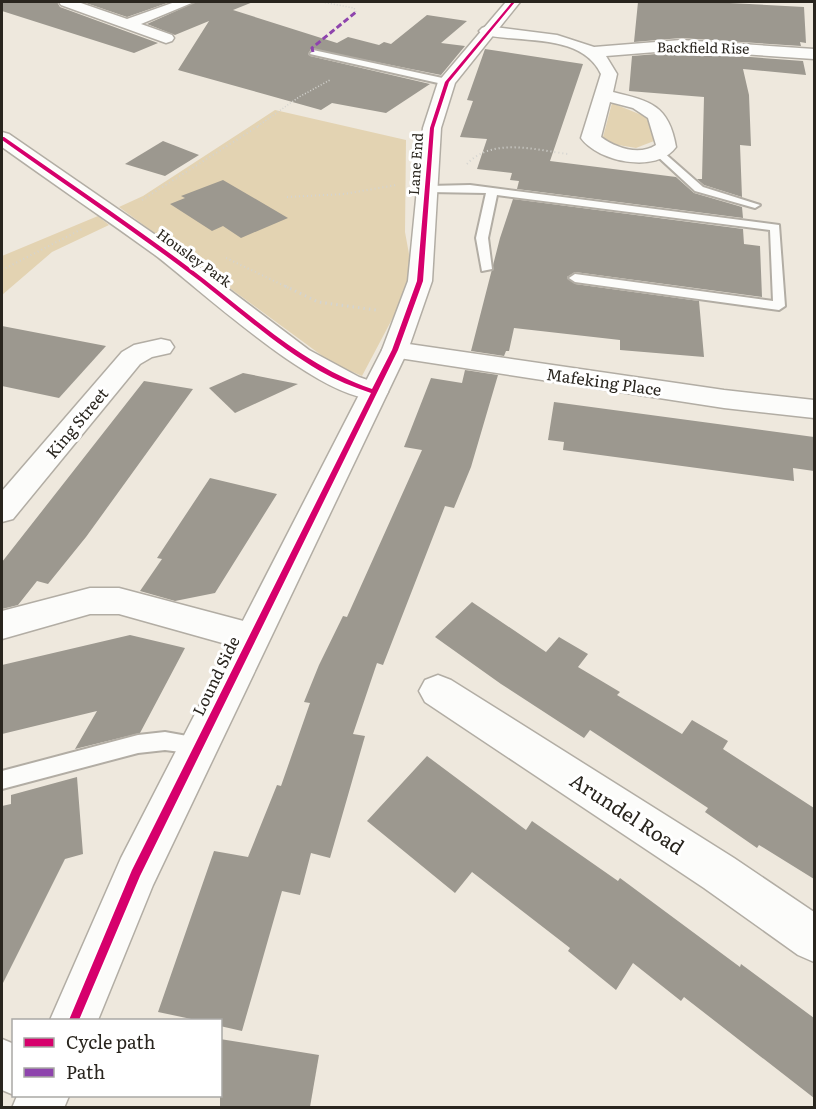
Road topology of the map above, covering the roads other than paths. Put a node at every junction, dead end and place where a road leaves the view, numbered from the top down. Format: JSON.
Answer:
{"nodes":[{"id":1,"x":66,"y":2,"type":"edge"},
{"id":2,"x":187,"y":2,"type":"edge"},
{"id":3,"x":513,"y":2,"type":"edge"},
{"id":4,"x":126,"y":24,"type":"junction"},
{"id":5,"x":487,"y":31,"type":"junction"},
{"id":6,"x":166,"y":38,"type":"dead end"},
{"id":7,"x":313,"y":52,"type":"dead end"},
{"id":8,"x":591,"y":52,"type":"junction"},
{"id":9,"x":814,"y":54,"type":"edge"},
{"id":10,"x":447,"y":82,"type":"junction"},
{"id":11,"x":605,"y":95,"type":"junction"},
{"id":12,"x":2,"y":138,"type":"edge"},
{"id":13,"x":659,"y":153,"type":"junction"},
{"id":14,"x":429,"y":184,"type":"junction"},
{"id":15,"x":492,"y":191,"type":"junction"},
{"id":16,"x":755,"y":205,"type":"dead end"},
{"id":17,"x":486,"y":269,"type":"dead end"},
{"id":18,"x":575,"y":278,"type":"dead end"},
{"id":19,"x":161,"y":347,"type":"dead end"},
{"id":20,"x":395,"y":350,"type":"junction"},
{"id":21,"x":374,"y":392,"type":"junction"},
{"id":22,"x":814,"y":409,"type":"edge"},
{"id":23,"x":2,"y":511,"type":"edge"},
{"id":24,"x":2,"y":625,"type":"edge"},
{"id":25,"x":251,"y":637,"type":"junction"},
{"id":26,"x":438,"y":691,"type":"dead end"},
{"id":27,"x":197,"y":745,"type":"junction"},
{"id":28,"x":2,"y":780,"type":"edge"},
{"id":29,"x":814,"y":939,"type":"edge"},
{"id":30,"x":74,"y":1019,"type":"edge"}],
"edges":[{"from":1,"to":4,"type":"street"},
{"from":2,"to":4,"type":"street"},
{"from":3,"to":5,"type":"street","name":"Lane End"},
{"from":4,"to":6,"type":"street"},
{"from":5,"to":8,"type":"street"},
{"from":5,"to":10,"type":"street","name":"Lane End"},
{"from":7,"to":10,"type":"lane"},
{"from":8,"to":9,"type":"street","name":"Backfield Rise"},
{"from":8,"to":11,"type":"street"},
{"from":10,"to":14,"type":"street","name":"Lane End"},
{"from":11,"to":13,"type":"street"},
{"from":11,"to":13,"type":"street"},
{"from":12,"to":21,"type":"street","name":"Housley Park"},
{"from":13,"to":16,"type":"lane"},
{"from":14,"to":15,"type":"lane"},
{"from":14,"to":20,"type":"street","name":"Lane End"},
{"from":15,"to":17,"type":"lane"},
{"from":15,"to":18,"type":"lane"},
{"from":19,"to":23,"type":"street","name":"King Street"},
{"from":20,"to":21,"type":"street","name":"Lound Side"},
{"from":20,"to":22,"type":"street","name":"Mafeking Place"},
{"from":21,"to":25,"type":"street","name":"Lound Side"},
{"from":24,"to":25,"type":"street"},
{"from":25,"to":27,"type":"street","name":"Lound Side"},
{"from":26,"to":29,"type":"street","name":"Arundel Road"},
{"from":27,"to":28,"type":"lane"},
{"from":27,"to":30,"type":"street","name":"Lound Side"}]}
